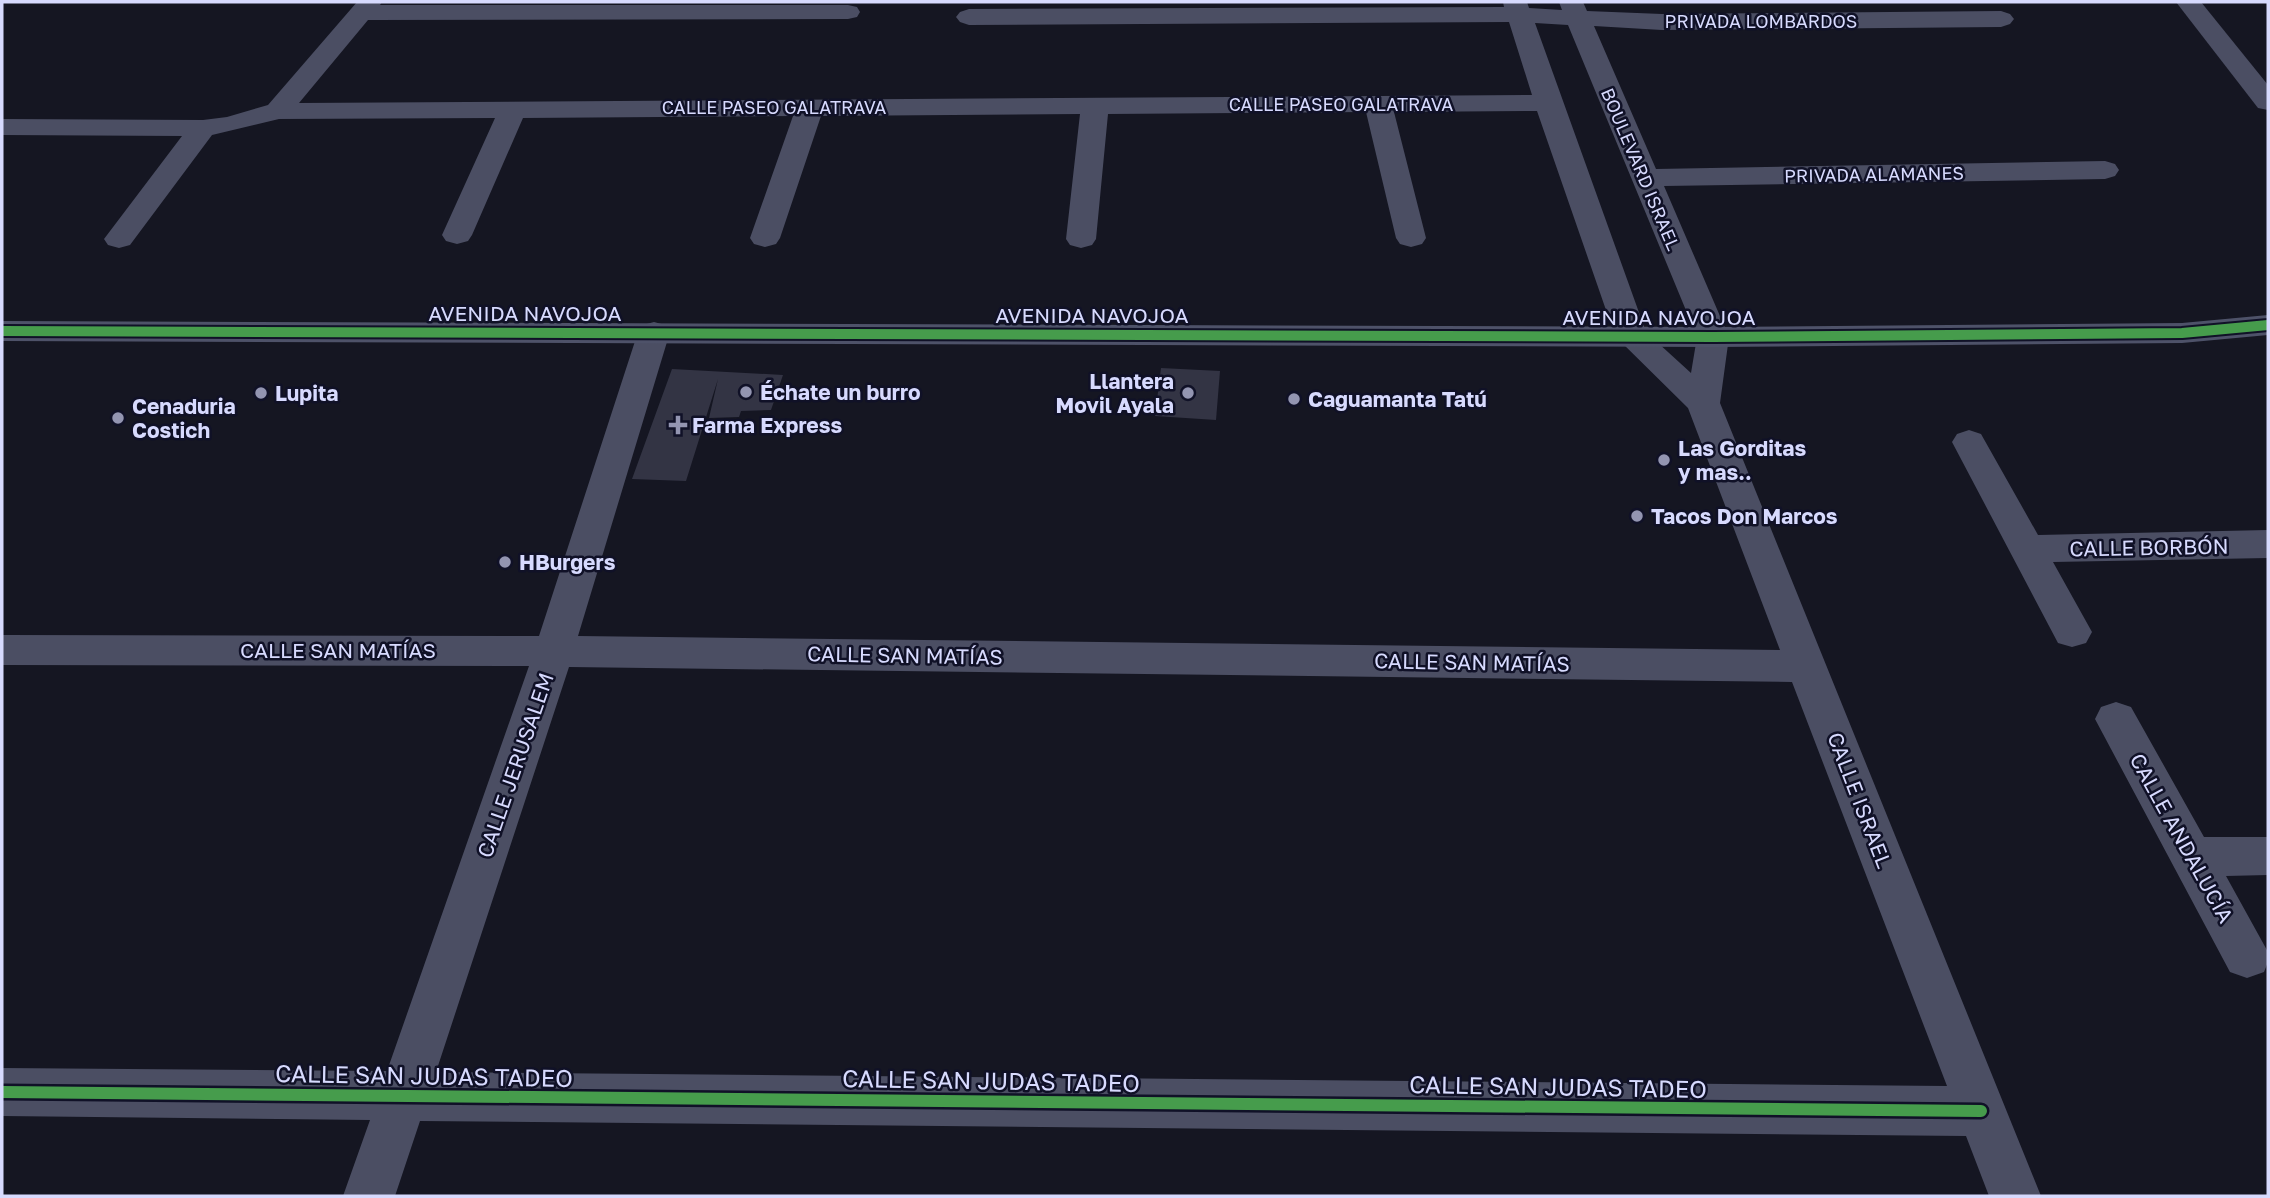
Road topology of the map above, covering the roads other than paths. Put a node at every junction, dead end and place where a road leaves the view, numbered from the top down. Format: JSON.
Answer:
{"nodes":[{"id":1,"x":2188,"y":2,"type":"edge"},
{"id":2,"x":365,"y":8,"type":"edge"},
{"id":3,"x":1518,"y":9,"type":"edge"},
{"id":4,"x":1575,"y":11,"type":"edge"},
{"id":5,"x":848,"y":12,"type":"dead end"},
{"id":6,"x":969,"y":17,"type":"dead end"},
{"id":7,"x":2001,"y":19,"type":"dead end"},
{"id":8,"x":2268,"y":102,"type":"edge"},
{"id":9,"x":1548,"y":103,"type":"junction"},
{"id":10,"x":1095,"y":104,"type":"junction"},
{"id":11,"x":1378,"y":104,"type":"junction"},
{"id":12,"x":810,"y":107,"type":"junction"},
{"id":13,"x":513,"y":108,"type":"junction"},
{"id":14,"x":278,"y":111,"type":"junction"},
{"id":15,"x":2,"y":127,"type":"edge"},
{"id":16,"x":203,"y":128,"type":"junction"},
{"id":17,"x":2105,"y":170,"type":"dead end"},
{"id":18,"x":1644,"y":178,"type":"junction"},
{"id":19,"x":457,"y":235,"type":"dead end"},
{"id":20,"x":765,"y":238,"type":"dead end"},
{"id":21,"x":1411,"y":238,"type":"dead end"},
{"id":22,"x":119,"y":239,"type":"dead end"},
{"id":23,"x":1081,"y":239,"type":"dead end"},
{"id":24,"x":2268,"y":325,"type":"edge"},
{"id":25,"x":2,"y":331,"type":"edge"},
{"id":26,"x":654,"y":332,"type":"junction"},
{"id":27,"x":2182,"y":333,"type":"junction"},
{"id":28,"x":1631,"y":336,"type":"junction"},
{"id":29,"x":1713,"y":337,"type":"junction"},
{"id":30,"x":2268,"y":339,"type":"edge"},
{"id":31,"x":1703,"y":404,"type":"junction"},
{"id":32,"x":1969,"y":442,"type":"dead end"},
{"id":33,"x":2268,"y":544,"type":"edge"},
{"id":34,"x":2029,"y":549,"type":"junction"},
{"id":35,"x":2072,"y":632,"type":"dead end"},
{"id":36,"x":2,"y":650,"type":"edge"},
{"id":37,"x":554,"y":651,"type":"junction"},
{"id":38,"x":1808,"y":666,"type":"junction"},
{"id":39,"x":2116,"y":719,"type":"dead end"},
{"id":40,"x":2268,"y":856,"type":"edge"},
{"id":41,"x":2192,"y":857,"type":"junction"},
{"id":42,"x":2247,"y":957,"type":"dead end"},
{"id":43,"x":2,"y":1092,"type":"edge"},
{"id":44,"x":402,"y":1096,"type":"junction"},
{"id":45,"x":1981,"y":1111,"type":"junction"},
{"id":46,"x":369,"y":1196,"type":"edge"},
{"id":47,"x":2015,"y":1196,"type":"edge"}],
"edges":[{"from":1,"to":8,"type":"street"},
{"from":2,"to":5,"type":"street"},
{"from":2,"to":14,"type":"street"},
{"from":3,"to":4,"type":"street","name":"PRIVADA LOMBARDOS"},
{"from":3,"to":6,"type":"street","name":"PRIVADA LOMBARDOS"},
{"from":3,"to":9,"type":"street"},
{"from":4,"to":7,"type":"street","name":"PRIVADA LOMBARDOS"},
{"from":4,"to":18,"type":"street","name":"BOULEVARD ISRAEL"},
{"from":9,"to":11,"type":"street","name":"CALLE PASEO GALATRAVA"},
{"from":9,"to":28,"type":"street"},
{"from":10,"to":11,"type":"street","name":"CALLE PASEO GALATRAVA"},
{"from":10,"to":12,"type":"street","name":"CALLE PASEO GALATRAVA"},
{"from":10,"to":23,"type":"street"},
{"from":11,"to":21,"type":"street"},
{"from":12,"to":13,"type":"street","name":"CALLE PASEO GALATRAVA"},
{"from":12,"to":20,"type":"street"},
{"from":13,"to":14,"type":"street","name":"CALLE PASEO GALATRAVA"},
{"from":13,"to":19,"type":"street"},
{"from":14,"to":16,"type":"street","name":"CALLE PASEO GALATRAVA"},
{"from":15,"to":16,"type":"street","name":"CALLE PASEO GALATRAVA"},
{"from":16,"to":22,"type":"street"},
{"from":17,"to":18,"type":"street","name":"PRIVADA ALAMANES"},
{"from":18,"to":29,"type":"street","name":"BOULEVARD ISRAEL"},
{"from":24,"to":27,"type":"street","name":"AVENIDA NAVOJOA"},
{"from":25,"to":26,"type":"street","name":"AVENIDA NAVOJOA"},
{"from":26,"to":28,"type":"street","name":"AVENIDA NAVOJOA"},
{"from":26,"to":37,"type":"street","name":"CALLE JERUSALEM"},
{"from":27,"to":29,"type":"street","name":"AVENIDA NAVOJOA"},
{"from":27,"to":30,"type":"street","name":"AVENIDA NAVOJOA"},
{"from":28,"to":29,"type":"street","name":"AVENIDA NAVOJOA"},
{"from":28,"to":31,"type":"street","name":"CALLE ISRAEL"},
{"from":29,"to":31,"type":"street"},
{"from":31,"to":38,"type":"street","name":"CALLE ISRAEL"},
{"from":32,"to":34,"type":"street"},
{"from":33,"to":34,"type":"street","name":"CALLE BORBÓN"},
{"from":34,"to":35,"type":"street"},
{"from":36,"to":37,"type":"street","name":"CALLE SAN MATÍAS"},
{"from":37,"to":38,"type":"street","name":"CALLE SAN MATÍAS"},
{"from":37,"to":44,"type":"street","name":"CALLE JERUSALEM"},
{"from":38,"to":45,"type":"street","name":"CALLE ISRAEL"},
{"from":39,"to":41,"type":"street","name":"CALLE ANDALUCÍA"},
{"from":40,"to":41,"type":"street"},
{"from":41,"to":42,"type":"street","name":"CALLE ANDALUCÍA"},
{"from":43,"to":44,"type":"street","name":"CALLE SAN JUDAS TADEO"},
{"from":44,"to":45,"type":"street","name":"CALLE SAN JUDAS TADEO"},
{"from":44,"to":46,"type":"street","name":"CALLE JERUSALEM"},
{"from":45,"to":47,"type":"street","name":"CALLE ISRAEL"}]}
